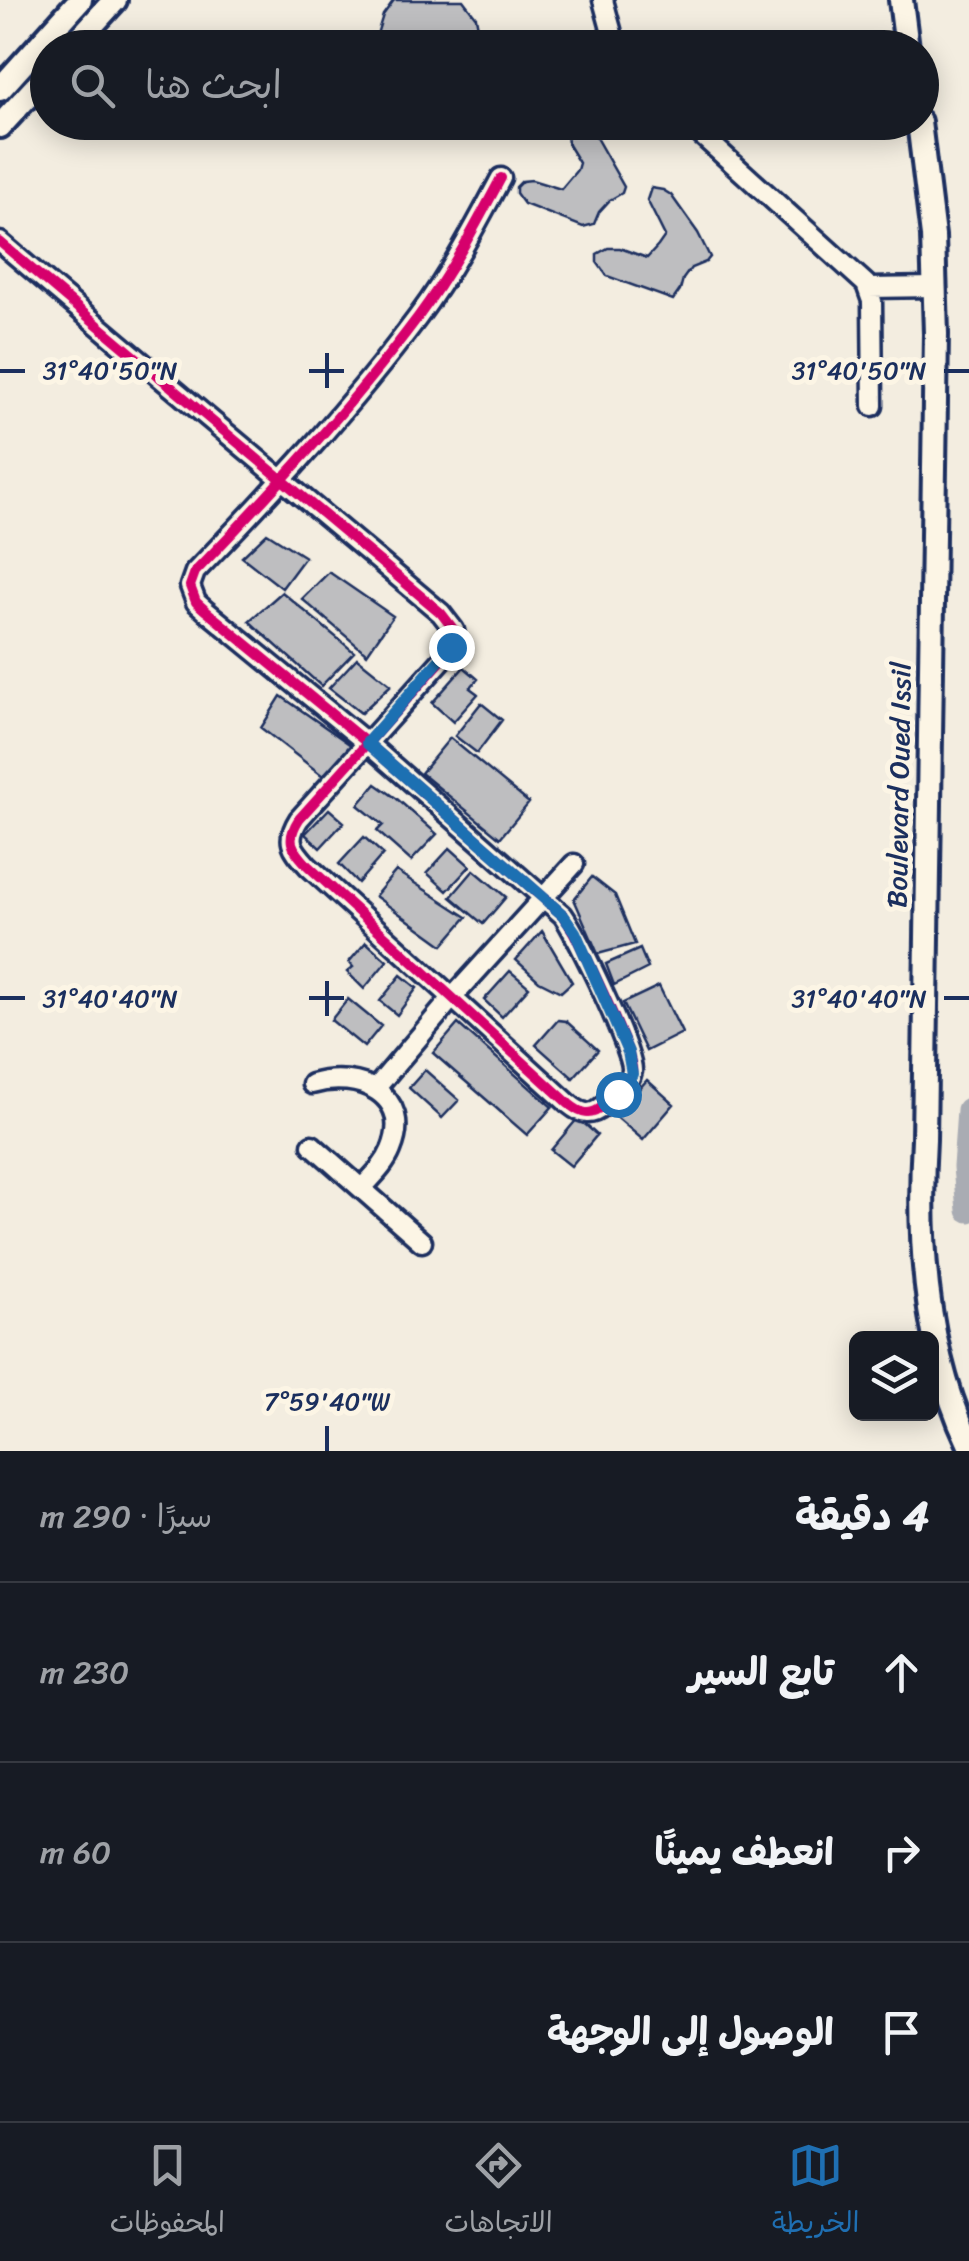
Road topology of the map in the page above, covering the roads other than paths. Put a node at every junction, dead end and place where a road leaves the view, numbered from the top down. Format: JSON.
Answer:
{"nodes":[{"id":1,"x":80,"y":0,"type":"edge"},
{"id":2,"x":115,"y":0,"type":"edge"},
{"id":3,"x":602,"y":0,"type":"edge"},
{"id":4,"x":901,"y":0,"type":"edge"},
{"id":5,"x":53,"y":30,"type":"edge"},
{"id":6,"x":88,"y":30,"type":"edge"},
{"id":7,"x":609,"y":30,"type":"edge"},
{"id":8,"x":905,"y":30,"type":"edge"},
{"id":9,"x":30,"y":56,"type":"edge"},
{"id":10,"x":0,"y":89,"type":"edge"},
{"id":11,"x":30,"y":94,"type":"edge"},
{"id":12,"x":0,"y":126,"type":"edge"},
{"id":13,"x":708,"y":140,"type":"edge"},
{"id":14,"x":921,"y":140,"type":"edge"},
{"id":15,"x":501,"y":178,"type":"dead end"},
{"id":16,"x":0,"y":242,"type":"edge"},
{"id":17,"x":935,"y":287,"type":"junction"},
{"id":18,"x":868,"y":288,"type":"junction"},
{"id":19,"x":873,"y":406,"type":"dead end"},
{"id":20,"x":284,"y":480,"type":"junction"},
{"id":21,"x":367,"y":743,"type":"junction"},
{"id":22,"x":574,"y":864,"type":"dead end"},
{"id":23,"x":543,"y":897,"type":"junction"},
{"id":24,"x":452,"y":998,"type":"junction"},
{"id":25,"x":312,"y":1084,"type":"dead end"},
{"id":26,"x":376,"y":1088,"type":"junction"},
{"id":27,"x":312,"y":1145,"type":"dead end"},
{"id":28,"x":362,"y":1188,"type":"junction"},
{"id":29,"x":422,"y":1242,"type":"dead end"},
{"id":30,"x":969,"y":1443,"type":"edge"}],
"edges":[{"from":1,"to":5,"type":"main road"},
{"from":2,"to":6,"type":"main road"},
{"from":3,"to":7,"type":"street"},
{"from":4,"to":8,"type":"main road"},
{"from":9,"to":10,"type":"main road"},
{"from":11,"to":12,"type":"main road"},
{"from":13,"to":18,"type":"street"},
{"from":14,"to":17,"type":"main road","name":"Boulevard Oued Issil"},
{"from":15,"to":20,"type":"street"},
{"from":16,"to":20,"type":"street"},
{"from":17,"to":18,"type":"street"},
{"from":17,"to":30,"type":"main road","name":"Boulevard Oued Issil"},
{"from":18,"to":19,"type":"street"},
{"from":20,"to":21,"type":"street"},
{"from":20,"to":21,"type":"street"},
{"from":21,"to":23,"type":"street"},
{"from":21,"to":24,"type":"street"},
{"from":22,"to":23,"type":"street"},
{"from":23,"to":24,"type":"street"},
{"from":23,"to":24,"type":"street"},
{"from":24,"to":26,"type":"street"},
{"from":25,"to":26,"type":"street"},
{"from":26,"to":28,"type":"street"},
{"from":27,"to":28,"type":"street"},
{"from":28,"to":29,"type":"street"}]}
